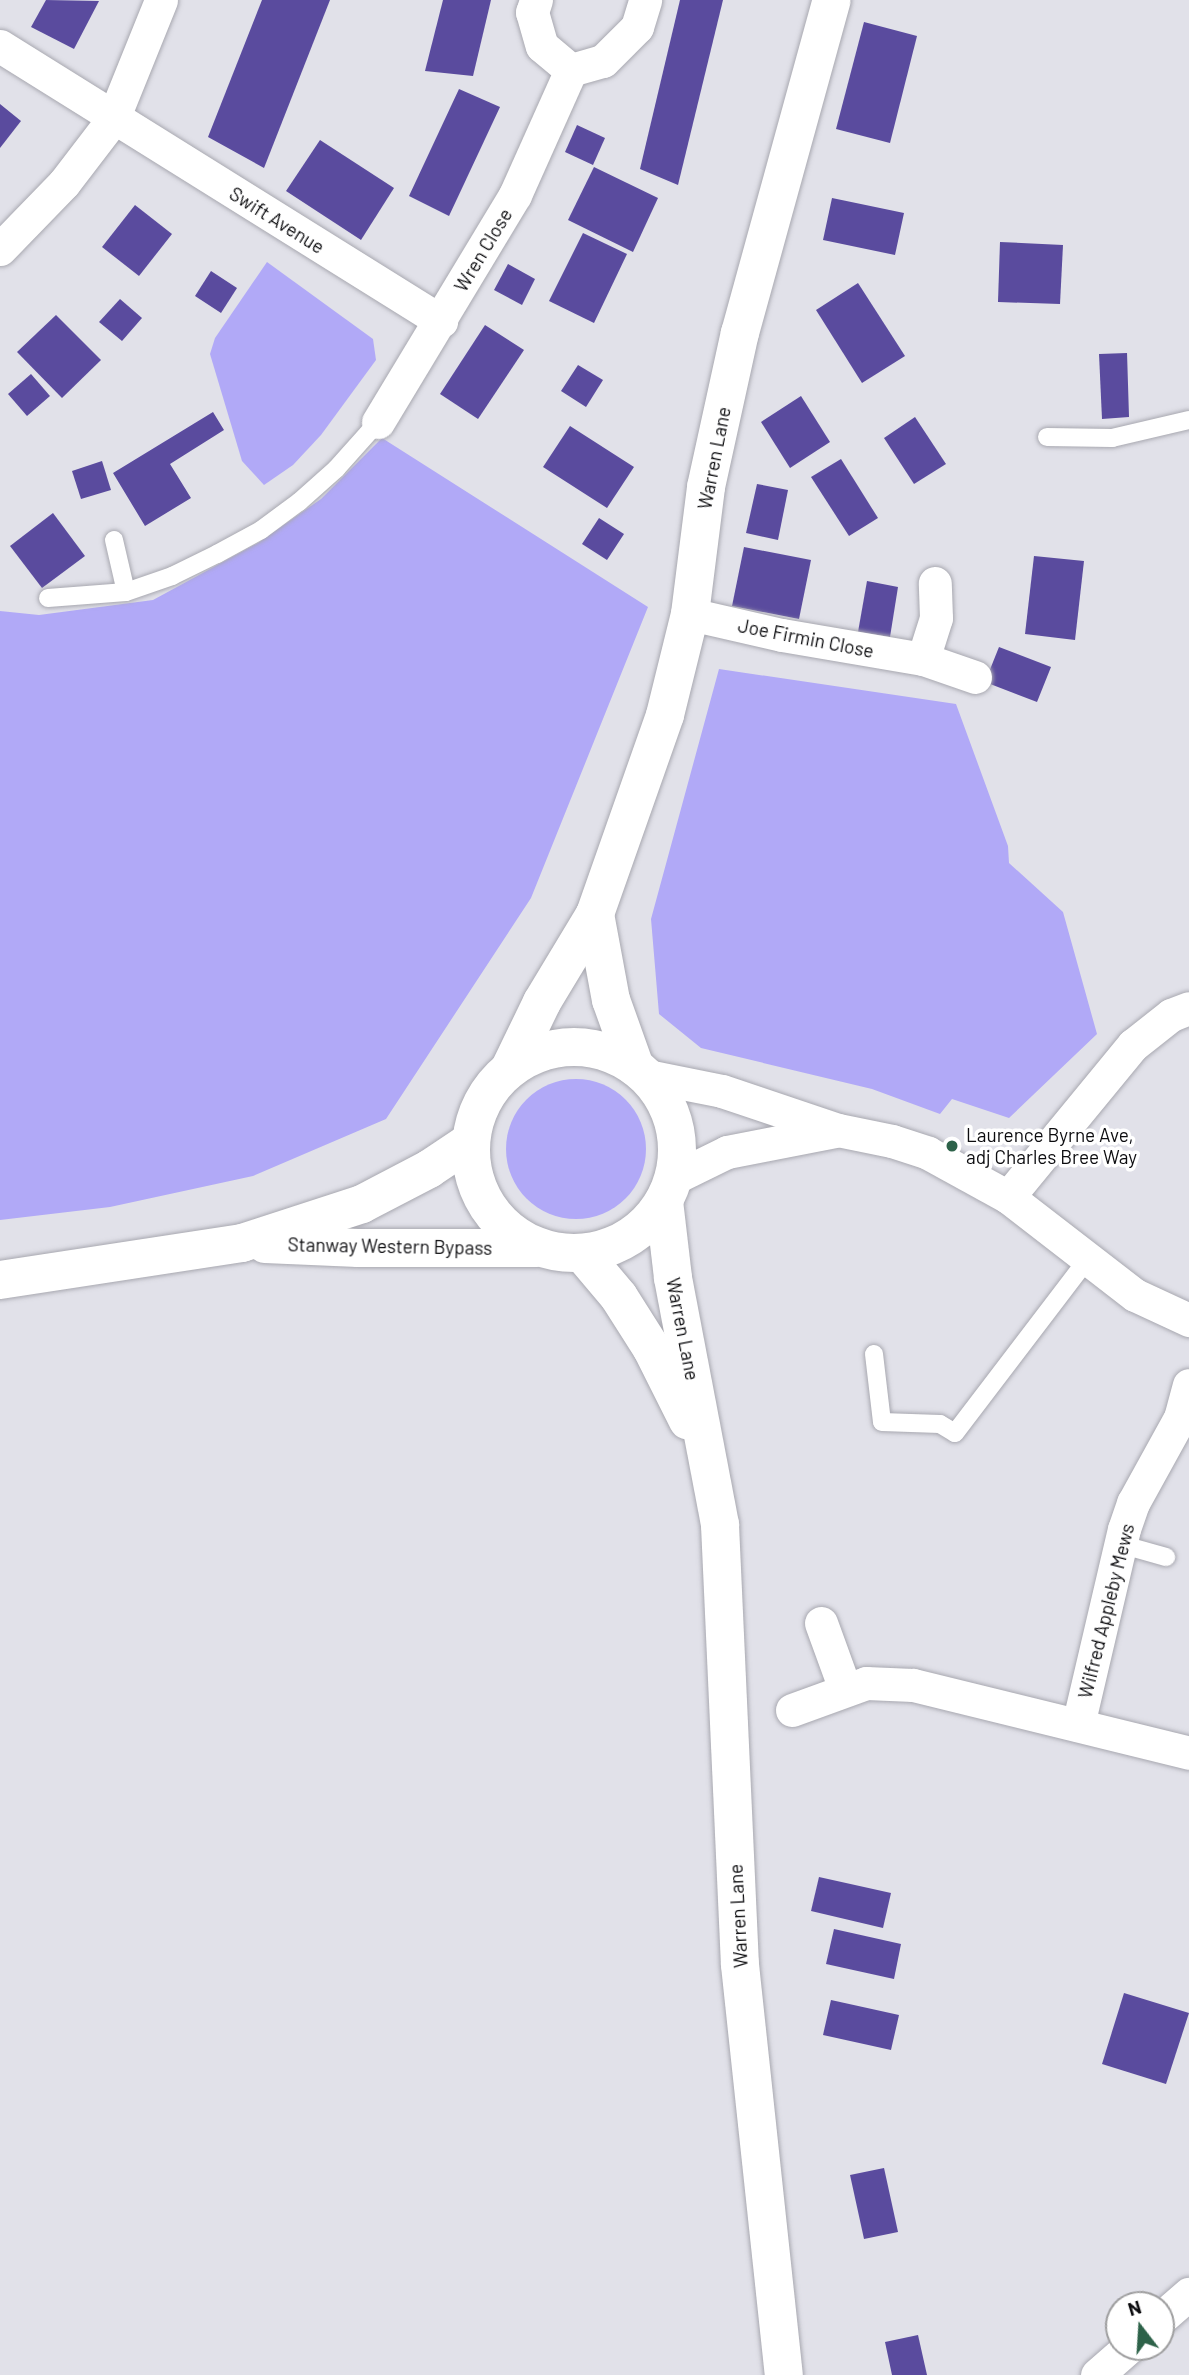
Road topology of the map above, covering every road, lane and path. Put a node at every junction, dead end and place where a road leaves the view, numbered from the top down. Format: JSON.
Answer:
{"nodes":[{"id":1,"x":162,"y":0,"type":"edge"},
{"id":2,"x":536,"y":0,"type":"edge"},
{"id":3,"x":645,"y":0,"type":"edge"},
{"id":4,"x":832,"y":0,"type":"edge"},
{"id":5,"x":0,"y":47,"type":"edge"},
{"id":6,"x":571,"y":70,"type":"junction"},
{"id":7,"x":114,"y":119,"type":"junction"},
{"id":8,"x":0,"y":249,"type":"edge"},
{"id":9,"x":441,"y":321,"type":"junction"},
{"id":10,"x":1189,"y":420,"type":"edge"},
{"id":11,"x":378,"y":422,"type":"joint"},
{"id":12,"x":1047,"y":437,"type":"dead end"},
{"id":13,"x":114,"y":540,"type":"dead end"},
{"id":14,"x":935,"y":583,"type":"dead end"},
{"id":15,"x":126,"y":593,"type":"junction"},
{"id":16,"x":48,"y":598,"type":"dead end"},
{"id":17,"x":690,"y":614,"type":"junction"},
{"id":18,"x":923,"y":660,"type":"junction"},
{"id":19,"x":975,"y":677,"type":"dead end"},
{"id":20,"x":594,"y":914,"type":"junction"},
{"id":21,"x":1189,"y":1008,"type":"edge"},
{"id":22,"x":510,"y":1068,"type":"junction"},
{"id":23,"x":641,"y":1071,"type":"junction"},
{"id":24,"x":838,"y":1130,"type":"junction"},
{"id":25,"x":471,"y":1141,"type":"junction"},
{"id":26,"x":669,"y":1190,"type":"junction"},
{"id":27,"x":1008,"y":1197,"type":"junction"},
{"id":28,"x":242,"y":1243,"type":"junction"},
{"id":29,"x":539,"y":1248,"type":"junction"},
{"id":30,"x":582,"y":1254,"type":"junction"},
{"id":31,"x":1087,"y":1260,"type":"junction"},
{"id":32,"x":0,"y":1280,"type":"edge"},
{"id":33,"x":1189,"y":1320,"type":"edge"},
{"id":34,"x":874,"y":1354,"type":"dead end"},
{"id":35,"x":1189,"y":1385,"type":"edge"},
{"id":36,"x":707,"y":1457,"type":"junction"},
{"id":37,"x":1120,"y":1544,"type":"junction"},
{"id":38,"x":1166,"y":1557,"type":"dead end"},
{"id":39,"x":821,"y":1623,"type":"dead end"},
{"id":40,"x":845,"y":1689,"type":"junction"},
{"id":41,"x":792,"y":1710,"type":"dead end"},
{"id":42,"x":1078,"y":1726,"type":"junction"},
{"id":43,"x":1189,"y":1753,"type":"edge"},
{"id":44,"x":1189,"y":2294,"type":"edge"},
{"id":45,"x":1175,"y":2306,"type":"edge"},
{"id":46,"x":1113,"y":2361,"type":"edge"},
{"id":47,"x":784,"y":2375,"type":"edge"},
{"id":48,"x":1097,"y":2375,"type":"edge"}],
"edges":[{"from":1,"to":7,"type":"street"},
{"from":2,"to":6,"type":"street"},
{"from":3,"to":6,"type":"street"},
{"from":4,"to":17,"type":"street","name":"Warren Lane"},
{"from":5,"to":7,"type":"street","name":"Swift Avenue"},
{"from":6,"to":9,"type":"street","name":"Wren Close"},
{"from":7,"to":8,"type":"street"},
{"from":7,"to":9,"type":"street","name":"Swift Avenue"},
{"from":9,"to":11,"type":"street","name":"Wren Close"},
{"from":10,"to":12,"type":"lane"},
{"from":11,"to":15,"type":"lane"},
{"from":13,"to":15,"type":"lane"},
{"from":14,"to":18,"type":"street"},
{"from":15,"to":16,"type":"lane"},
{"from":17,"to":18,"type":"street","name":"Joe Firmin Close"},
{"from":17,"to":20,"type":"street","name":"Warren Lane"},
{"from":18,"to":19,"type":"street","name":"Joe Firmin Close"},
{"from":20,"to":22,"type":"street","name":"Warren Lane"},
{"from":20,"to":23,"type":"street","name":"Warren Lane"},
{"from":21,"to":27,"type":"street"},
{"from":22,"to":23,"type":"street","name":"Warren Lane"},
{"from":22,"to":25,"type":"street","name":"Warren Lane"},
{"from":23,"to":24,"type":"street"},
{"from":23,"to":26,"type":"street","name":"Warren Lane"},
{"from":24,"to":26,"type":"street"},
{"from":24,"to":27,"type":"street"},
{"from":25,"to":28,"type":"street","name":"Stanway Western Bypass"},
{"from":25,"to":29,"type":"street","name":"Warren Lane"},
{"from":26,"to":30,"type":"street","name":"Warren Lane"},
{"from":26,"to":36,"type":"street","name":"Warren Lane"},
{"from":27,"to":31,"type":"street"},
{"from":28,"to":29,"type":"street","name":"Stanway Western Bypass"},
{"from":28,"to":32,"type":"street","name":"Stanway Western Bypass"},
{"from":29,"to":30,"type":"street","name":"Warren Lane"},
{"from":30,"to":36,"type":"street","name":"Warren Lane"},
{"from":31,"to":33,"type":"street"},
{"from":31,"to":34,"type":"lane"},
{"from":35,"to":37,"type":"street","name":"Wilfred Appleby Mews"},
{"from":36,"to":47,"type":"street","name":"Warren Lane"},
{"from":37,"to":38,"type":"lane"},
{"from":37,"to":42,"type":"street","name":"Wilfred Appleby Mews"},
{"from":39,"to":40,"type":"street"},
{"from":40,"to":41,"type":"street","name":"Wilfred Appleby Mews"},
{"from":40,"to":42,"type":"street","name":"Wilfred Appleby Mews"},
{"from":42,"to":43,"type":"street","name":"Wilfred Appleby Mews"},
{"from":44,"to":45,"type":"street"},
{"from":46,"to":48,"type":"street"}]}
